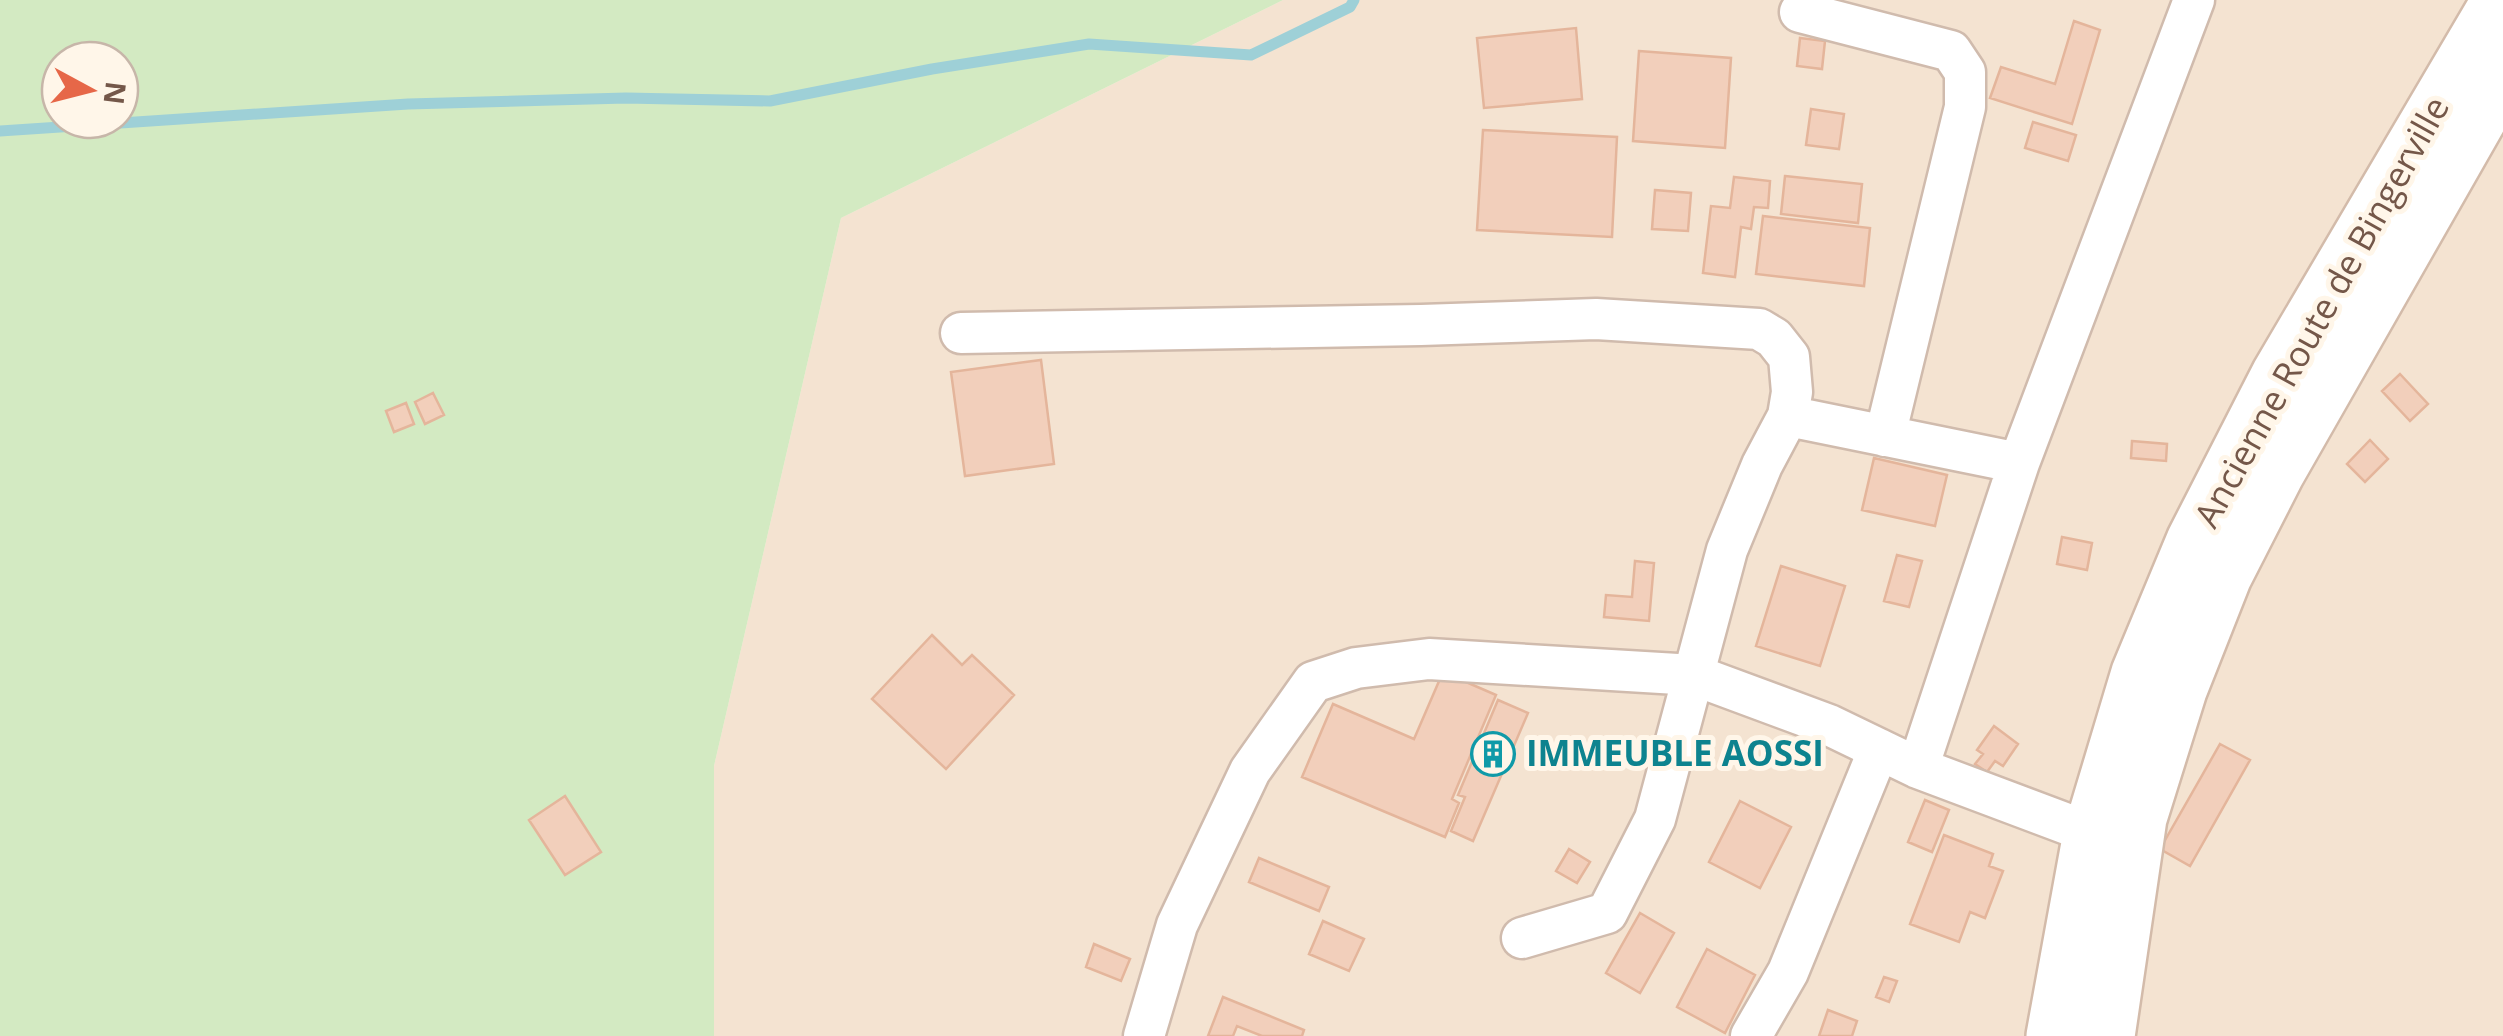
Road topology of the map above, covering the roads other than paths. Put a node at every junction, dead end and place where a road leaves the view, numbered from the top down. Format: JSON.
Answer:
{"nodes":[{"id":1,"x":2194,"y":0,"type":"edge"},
{"id":2,"x":2500,"y":0,"type":"edge"},
{"id":3,"x":1800,"y":12,"type":"dead end"},
{"id":4,"x":2503,"y":76,"type":"edge"},
{"id":5,"x":961,"y":334,"type":"dead end"},
{"id":6,"x":1788,"y":416,"type":"junction"},
{"id":7,"x":1885,"y":436,"type":"junction"},
{"id":8,"x":2019,"y":463,"type":"junction"},
{"id":9,"x":1694,"y":675,"type":"junction"},
{"id":10,"x":1878,"y":749,"type":"junction"},
{"id":11,"x":1918,"y":768,"type":"junction"},
{"id":12,"x":2091,"y":833,"type":"junction"},
{"id":13,"x":1522,"y":938,"type":"dead end"},
{"id":14,"x":1144,"y":1036,"type":"edge"},
{"id":15,"x":1751,"y":1036,"type":"edge"},
{"id":16,"x":2054,"y":1036,"type":"edge"},
{"id":17,"x":2107,"y":1036,"type":"edge"}],
"edges":[{"from":1,"to":8,"type":"street"},
{"from":2,"to":12,"type":"street","name":"Ancienne Route de Bingerville"},
{"from":3,"to":7,"type":"street"},
{"from":4,"to":17,"type":"street","name":"Ancienne Route de Bingerville"},
{"from":5,"to":6,"type":"street"},
{"from":6,"to":7,"type":"street"},
{"from":6,"to":9,"type":"street"},
{"from":7,"to":8,"type":"street"},
{"from":8,"to":11,"type":"street"},
{"from":9,"to":10,"type":"street"},
{"from":9,"to":13,"type":"street"},
{"from":9,"to":14,"type":"street"},
{"from":10,"to":11,"type":"street"},
{"from":10,"to":15,"type":"street"},
{"from":11,"to":12,"type":"street"},
{"from":12,"to":16,"type":"street","name":"Ancienne Route de Bingerville"}]}
